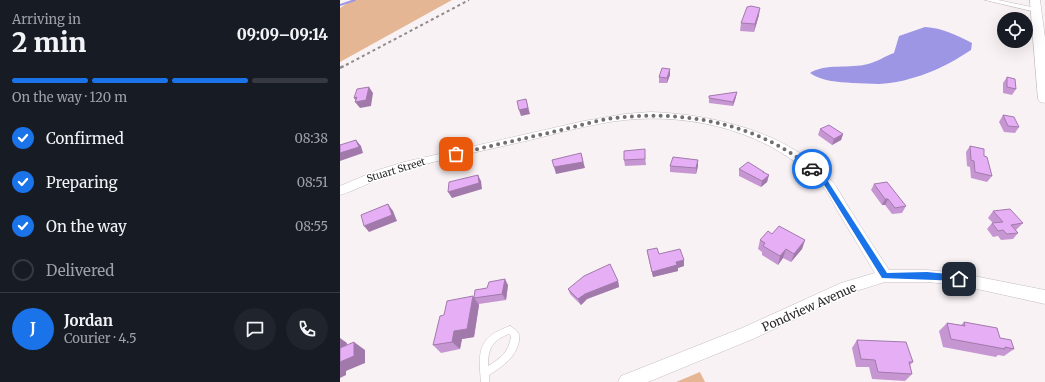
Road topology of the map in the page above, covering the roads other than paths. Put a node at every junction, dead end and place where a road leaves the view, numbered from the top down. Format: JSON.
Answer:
{"nodes":[{"id":1,"x":988,"y":0,"type":"edge"},
{"id":2,"x":1035,"y":5,"type":"edge"},
{"id":3,"x":1045,"y":94,"type":"edge"},
{"id":4,"x":340,"y":191,"type":"edge"},
{"id":5,"x":885,"y":276,"type":"junction"},
{"id":6,"x":1045,"y":297,"type":"edge"},
{"id":7,"x":484,"y":373,"type":"junction"},
{"id":8,"x":485,"y":382,"type":"edge"},
{"id":9,"x":627,"y":382,"type":"edge"}],
"edges":[{"from":1,"to":2,"type":"street"},
{"from":2,"to":3,"type":"main road"},
{"from":4,"to":5,"type":"street","name":"Stuart Street"},
{"from":5,"to":6,"type":"street","name":"Pondview Avenue"},
{"from":5,"to":9,"type":"street","name":"Pondview Avenue"},
{"from":7,"to":7,"type":"lane"},
{"from":7,"to":8,"type":"lane"}]}
